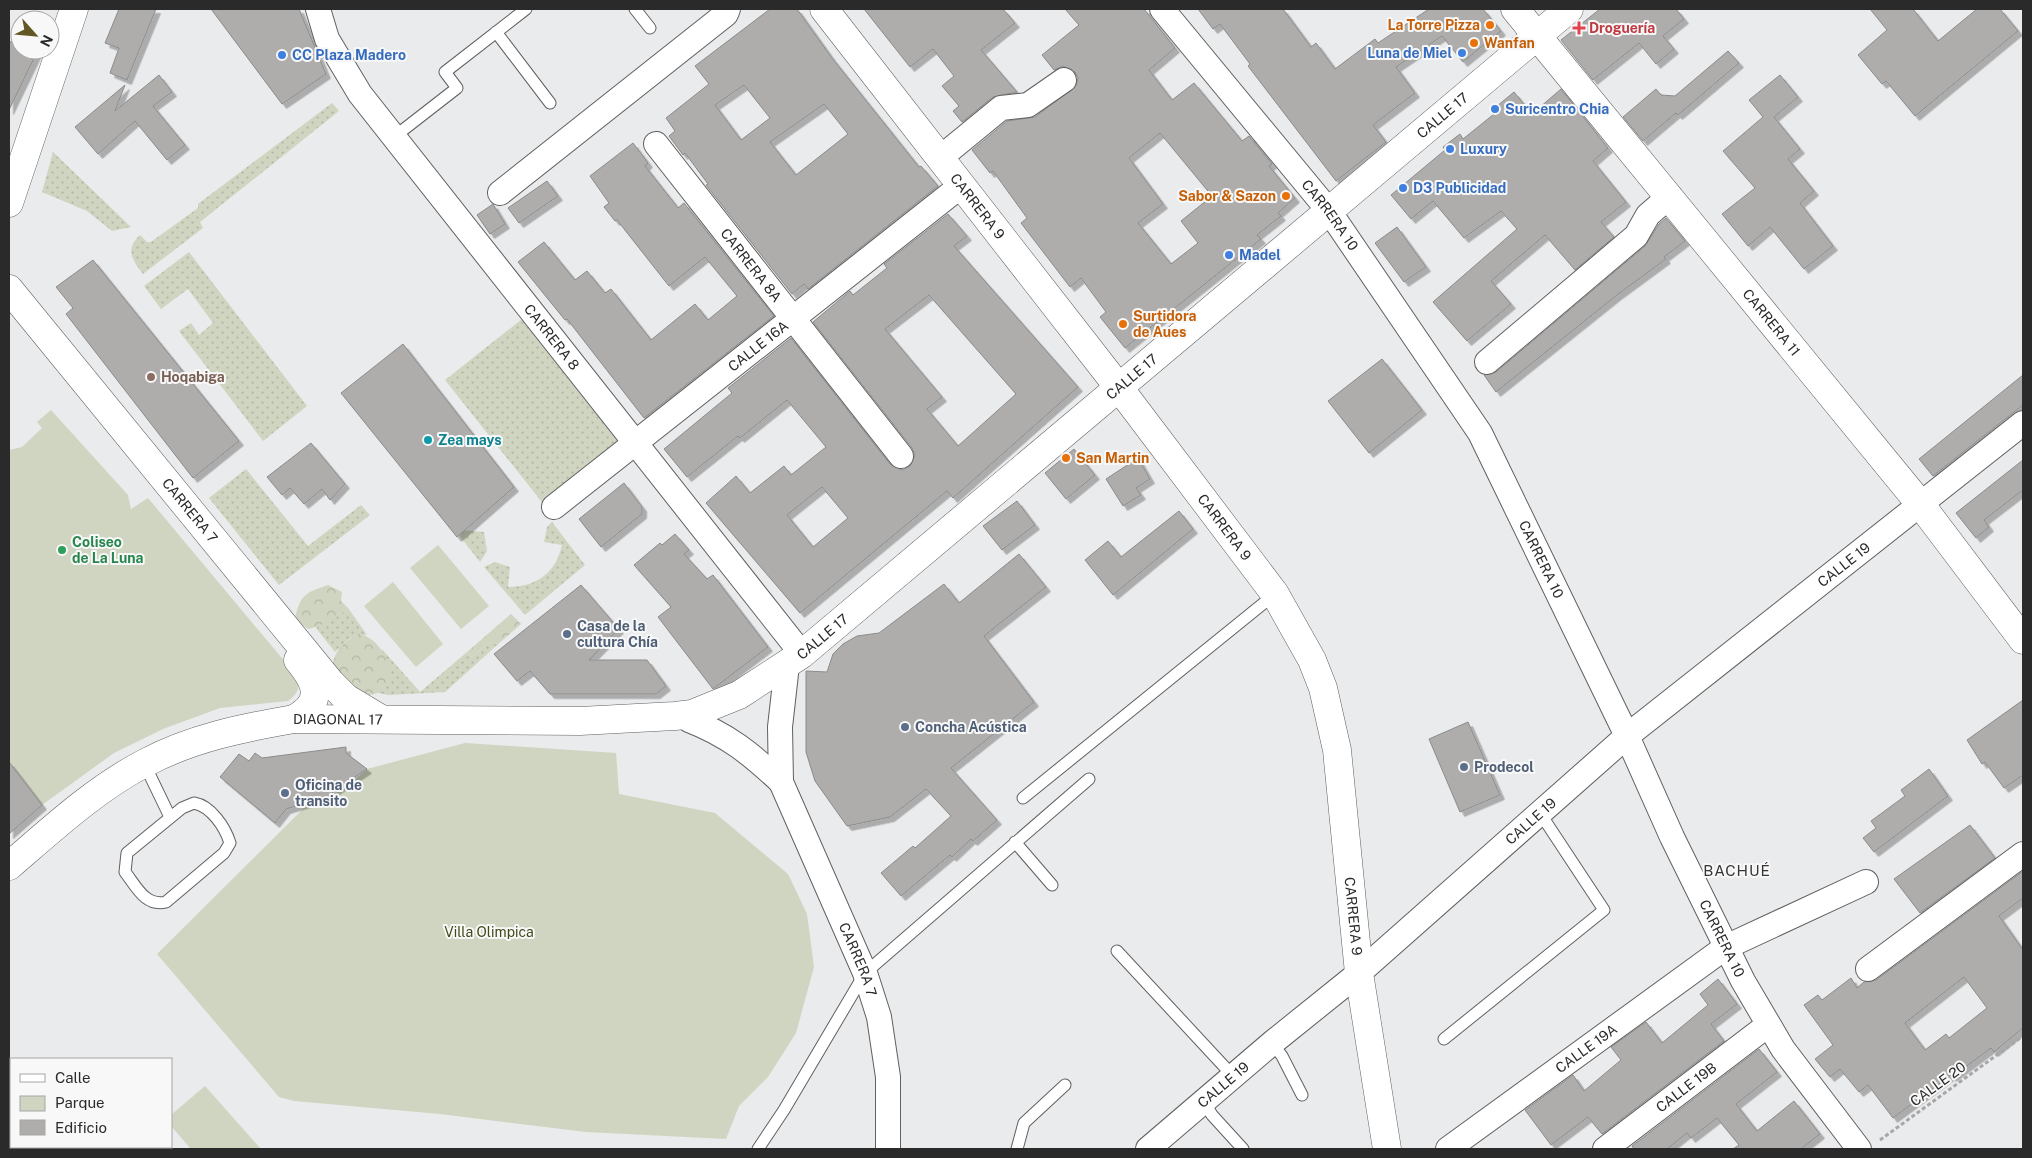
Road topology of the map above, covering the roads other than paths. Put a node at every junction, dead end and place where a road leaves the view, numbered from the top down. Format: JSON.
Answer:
{"nodes":[{"id":1,"x":74,"y":9,"type":"edge"},
{"id":2,"x":318,"y":9,"type":"edge"},
{"id":3,"x":526,"y":9,"type":"edge"},
{"id":4,"x":636,"y":9,"type":"edge"},
{"id":5,"x":728,"y":9,"type":"edge"},
{"id":6,"x":824,"y":9,"type":"edge"},
{"id":7,"x":1162,"y":9,"type":"edge"},
{"id":8,"x":1515,"y":9,"type":"edge"},
{"id":9,"x":1569,"y":9,"type":"edge"},
{"id":10,"x":650,"y":28,"type":"dead end"},
{"id":11,"x":496,"y":32,"type":"junction"},
{"id":12,"x":1536,"y":36,"type":"junction"},
{"id":13,"x":1064,"y":80,"type":"dead end"},
{"id":14,"x":550,"y":103,"type":"dead end"},
{"id":15,"x":394,"y":137,"type":"junction"},
{"id":16,"x":656,"y":144,"type":"dead end"},
{"id":17,"x":940,"y":158,"type":"junction"},
{"id":18,"x":962,"y":185,"type":"junction"},
{"id":19,"x":500,"y":193,"type":"dead end"},
{"id":20,"x":1670,"y":196,"type":"junction"},
{"id":21,"x":9,"y":203,"type":"edge"},
{"id":22,"x":1329,"y":210,"type":"junction"},
{"id":23,"x":9,"y":289,"type":"edge"},
{"id":24,"x":9,"y":306,"type":"edge"},
{"id":25,"x":792,"y":319,"type":"junction"},
{"id":26,"x":1487,"y":362,"type":"dead end"},
{"id":27,"x":1120,"y":388,"type":"junction"},
{"id":28,"x":2023,"y":423,"type":"edge"},
{"id":29,"x":634,"y":444,"type":"junction"},
{"id":30,"x":901,"y":456,"type":"dead end"},
{"id":31,"x":1921,"y":504,"type":"junction"},
{"id":32,"x":554,"y":506,"type":"dead end"},
{"id":33,"x":1274,"y":594,"type":"junction"},
{"id":34,"x":2023,"y":640,"type":"edge"},
{"id":35,"x":794,"y":660,"type":"junction"},
{"id":36,"x":698,"y":714,"type":"junction"},
{"id":37,"x":294,"y":719,"type":"junction"},
{"id":38,"x":381,"y":719,"type":"junction"},
{"id":39,"x":1627,"y":736,"type":"junction"},
{"id":40,"x":144,"y":763,"type":"junction"},
{"id":41,"x":1089,"y":779,"type":"dead end"},
{"id":42,"x":781,"y":782,"type":"junction"},
{"id":43,"x":1023,"y":798,"type":"dead end"},
{"id":44,"x":1540,"y":813,"type":"junction"},
{"id":45,"x":170,"y":817,"type":"junction"},
{"id":46,"x":1015,"y":842,"type":"junction"},
{"id":47,"x":2023,"y":854,"type":"edge"},
{"id":48,"x":9,"y":866,"type":"edge"},
{"id":49,"x":1866,"y":882,"type":"dead end"},
{"id":50,"x":1052,"y":885,"type":"dead end"},
{"id":51,"x":1726,"y":947,"type":"junction"},
{"id":52,"x":1117,"y":951,"type":"dead end"},
{"id":53,"x":1868,"y":969,"type":"dead end"},
{"id":54,"x":1359,"y":972,"type":"junction"},
{"id":55,"x":865,"y":973,"type":"junction"},
{"id":56,"x":1768,"y":1025,"type":"junction"},
{"id":57,"x":1444,"y":1039,"type":"dead end"},
{"id":58,"x":1272,"y":1043,"type":"junction"},
{"id":59,"x":1233,"y":1076,"type":"junction"},
{"id":60,"x":1065,"y":1085,"type":"dead end"},
{"id":61,"x":1302,"y":1095,"type":"dead end"},
{"id":62,"x":1204,"y":1102,"type":"junction"},
{"id":63,"x":1867,"y":1146,"type":"edge"},
{"id":64,"x":758,"y":1149,"type":"edge"},
{"id":65,"x":888,"y":1149,"type":"edge"},
{"id":66,"x":1018,"y":1149,"type":"edge"},
{"id":67,"x":1148,"y":1149,"type":"edge"},
{"id":68,"x":1243,"y":1149,"type":"edge"},
{"id":69,"x":1386,"y":1149,"type":"edge"},
{"id":70,"x":1448,"y":1149,"type":"edge"},
{"id":71,"x":1605,"y":1149,"type":"edge"}],
"edges":[{"from":1,"to":21,"type":"main road"},
{"from":2,"to":15,"type":"street","name":"CARRERA 8"},
{"from":3,"to":11,"type":"lane"},
{"from":4,"to":10,"type":"lane"},
{"from":5,"to":19,"type":"street"},
{"from":6,"to":17,"type":"main road","name":"CARRERA 9"},
{"from":7,"to":22,"type":"street","name":"CARRERA 10"},
{"from":8,"to":12,"type":"main road","name":"CARRERA 11"},
{"from":9,"to":12,"type":"main road","name":"CALLE 17"},
{"from":11,"to":14,"type":"lane"},
{"from":11,"to":15,"type":"lane"},
{"from":12,"to":20,"type":"main road","name":"CARRERA 11"},
{"from":12,"to":22,"type":"main road","name":"CALLE 17"},
{"from":13,"to":17,"type":"street"},
{"from":15,"to":29,"type":"street","name":"CARRERA 8"},
{"from":16,"to":25,"type":"street","name":"CARRERA 8A"},
{"from":17,"to":18,"type":"main road","name":"CARRERA 9"},
{"from":18,"to":25,"type":"street","name":"CALLE 16A"},
{"from":18,"to":27,"type":"main road","name":"CARRERA 9"},
{"from":20,"to":26,"type":"street"},
{"from":20,"to":31,"type":"main road","name":"CARRERA 11"},
{"from":22,"to":27,"type":"main road","name":"CALLE 17"},
{"from":22,"to":39,"type":"street","name":"CARRERA 10"},
{"from":23,"to":38,"type":"main road","name":"CARRERA 7"},
{"from":24,"to":37,"type":"main road","name":"CARRERA 7"},
{"from":25,"to":29,"type":"street","name":"CALLE 16A"},
{"from":25,"to":30,"type":"street","name":"CARRERA 8A"},
{"from":27,"to":33,"type":"main road","name":"CARRERA 9"},
{"from":27,"to":35,"type":"main road","name":"CALLE 17"},
{"from":28,"to":31,"type":"street","name":"CALLE 19"},
{"from":29,"to":32,"type":"street","name":"CALLE 16A"},
{"from":29,"to":35,"type":"street","name":"CARRERA 8"},
{"from":31,"to":34,"type":"main road","name":"CARRERA 11"},
{"from":31,"to":39,"type":"street","name":"CALLE 19"},
{"from":33,"to":43,"type":"lane"},
{"from":33,"to":54,"type":"main road","name":"CARRERA 9"},
{"from":35,"to":36,"type":"main road","name":"CALLE 17"},
{"from":35,"to":42,"type":"street","name":"CARRERA 7"},
{"from":36,"to":38,"type":"main road","name":"DIAGONAL 17"},
{"from":36,"to":42,"type":"street","name":"CARRERA 7"},
{"from":37,"to":38,"type":"main road","name":"DIAGONAL 17"},
{"from":37,"to":40,"type":"main road","name":"DIAGONAL 17"},
{"from":39,"to":44,"type":"street","name":"CALLE 19"},
{"from":39,"to":51,"type":"street","name":"CARRERA 10"},
{"from":40,"to":45,"type":"lane"},
{"from":40,"to":48,"type":"main road","name":"DIAGONAL 17"},
{"from":41,"to":46,"type":"lane"},
{"from":42,"to":55,"type":"street","name":"CARRERA 7"},
{"from":44,"to":54,"type":"street","name":"CALLE 19"},
{"from":44,"to":57,"type":"lane"},
{"from":45,"to":45,"type":"lane"},
{"from":46,"to":50,"type":"lane"},
{"from":46,"to":55,"type":"lane"},
{"from":47,"to":53,"type":"street"},
{"from":49,"to":51,"type":"street","name":"CALLE 19A"},
{"from":51,"to":56,"type":"street","name":"CARRERA 10"},
{"from":51,"to":70,"type":"street","name":"CALLE 19A"},
{"from":52,"to":59,"type":"lane"},
{"from":54,"to":58,"type":"street","name":"CALLE 19"},
{"from":54,"to":69,"type":"main road","name":"CARRERA 9"},
{"from":55,"to":64,"type":"lane"},
{"from":55,"to":65,"type":"street","name":"CARRERA 7"},
{"from":56,"to":63,"type":"street","name":"CARRERA 10"},
{"from":56,"to":71,"type":"street","name":"CALLE 19B"},
{"from":58,"to":59,"type":"street","name":"CALLE 19"},
{"from":58,"to":61,"type":"lane"},
{"from":59,"to":62,"type":"street","name":"CALLE 19"},
{"from":60,"to":66,"type":"lane"},
{"from":62,"to":67,"type":"street","name":"CALLE 19"},
{"from":62,"to":68,"type":"lane"}]}
